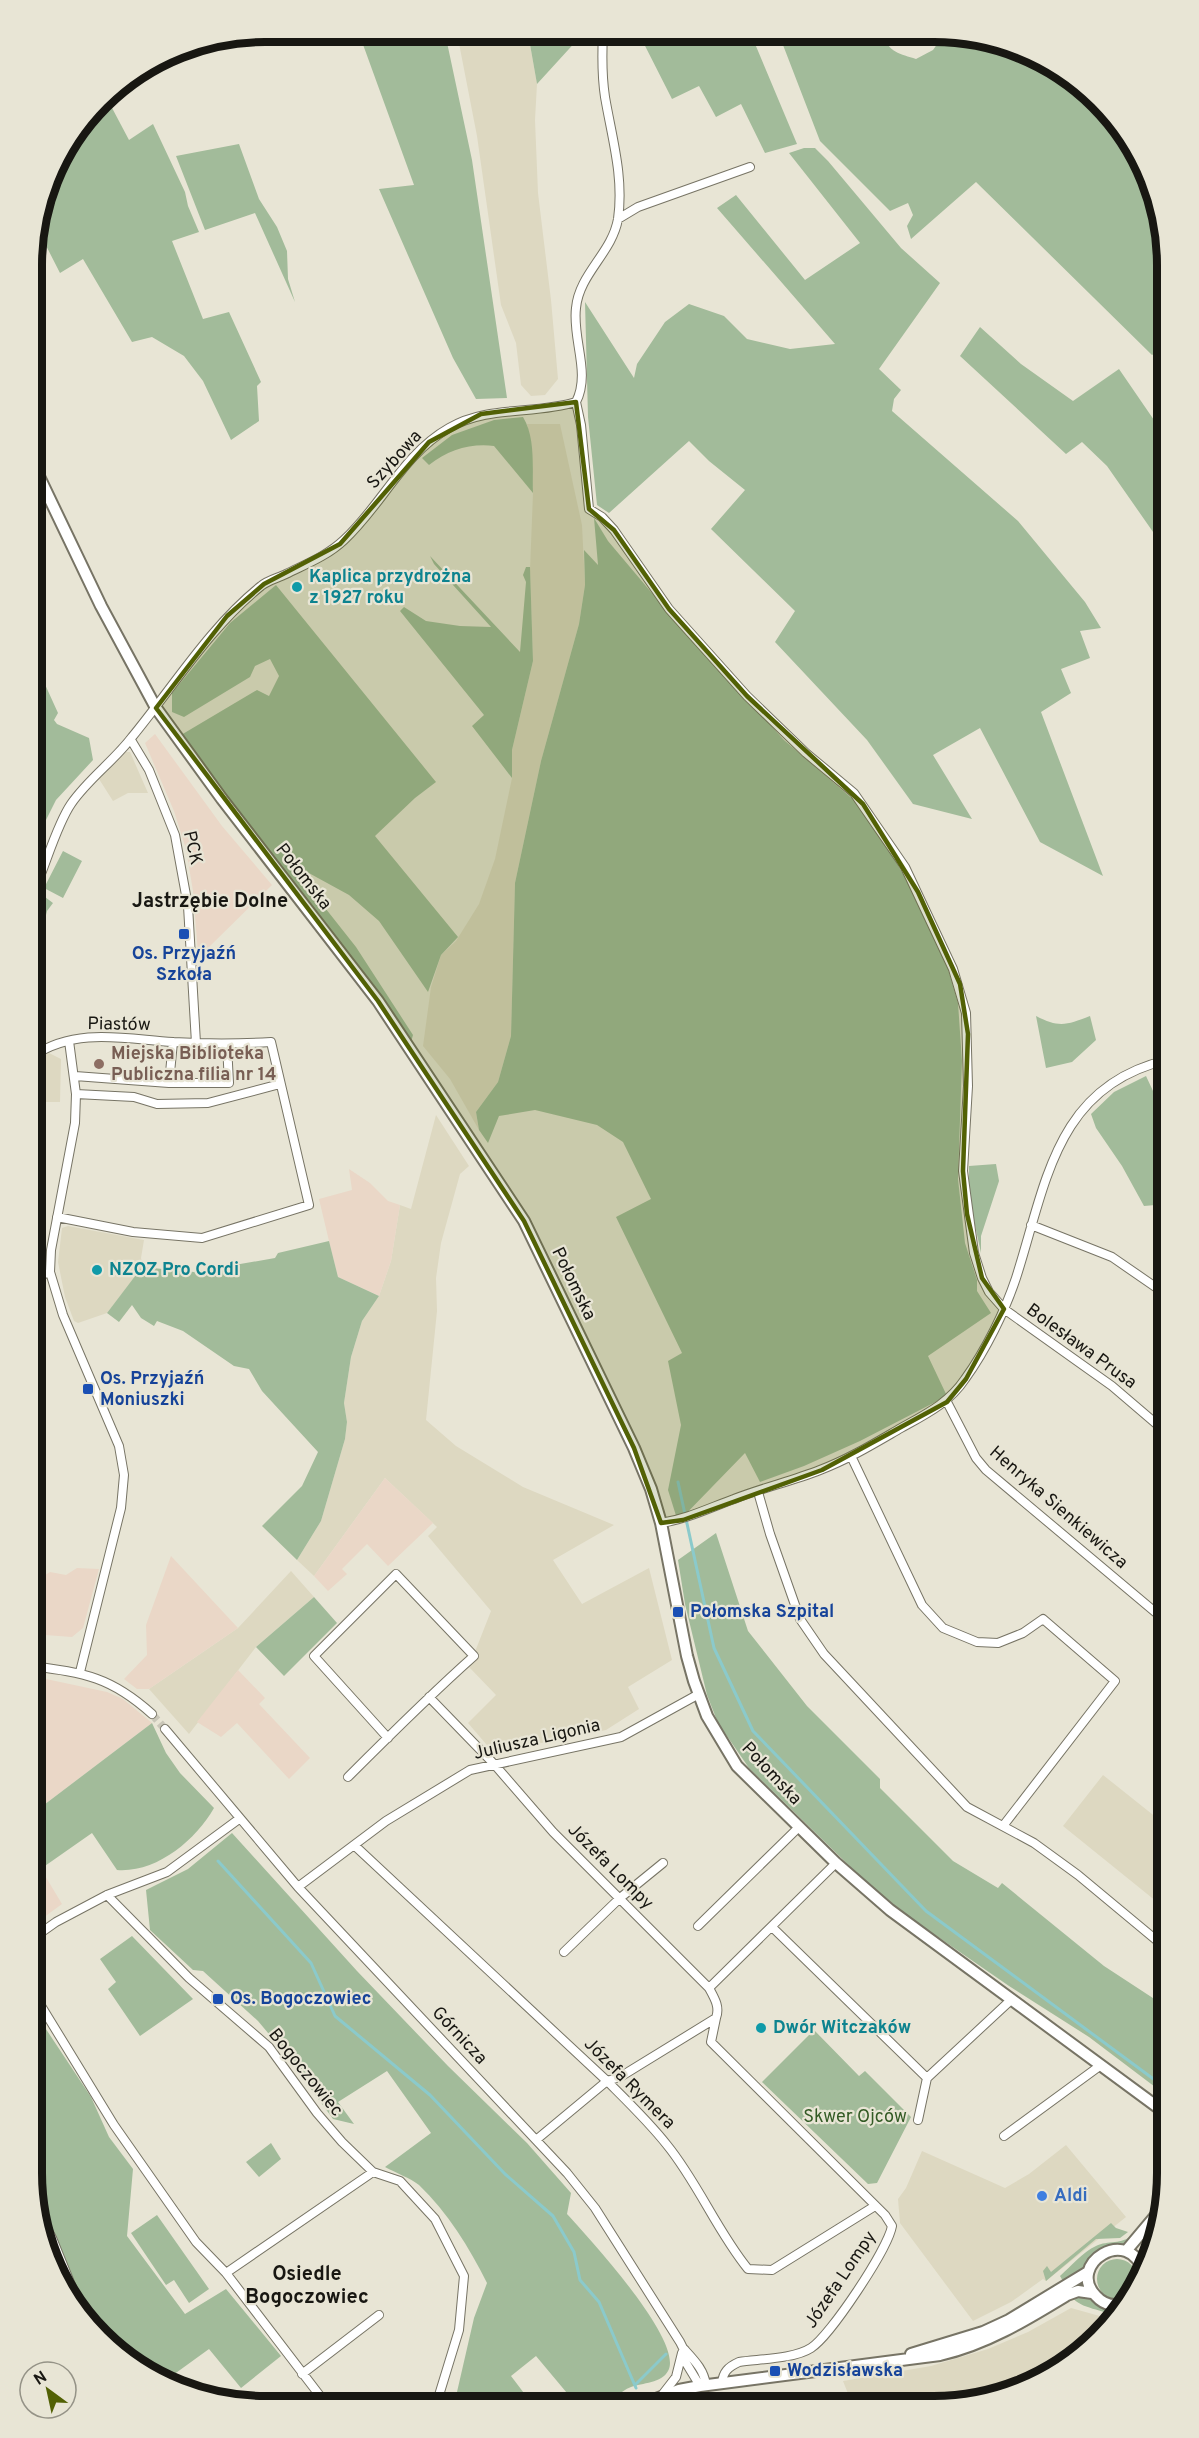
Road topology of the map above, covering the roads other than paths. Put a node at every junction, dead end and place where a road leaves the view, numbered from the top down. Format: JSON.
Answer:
{"nodes":[{"id":1,"x":603,"y":42,"type":"edge"},
{"id":2,"x":750,"y":168,"type":"dead end"},
{"id":3,"x":618,"y":219,"type":"junction"},
{"id":4,"x":576,"y":402,"type":"junction"},
{"id":5,"x":42,"y":483,"type":"edge"},
{"id":6,"x":156,"y":708,"type":"junction"},
{"id":7,"x":131,"y":740,"type":"junction"},
{"id":8,"x":42,"y":872,"type":"edge"},
{"id":9,"x":69,"y":1041,"type":"junction"},
{"id":10,"x":173,"y":1042,"type":"junction"},
{"id":11,"x":196,"y":1043,"type":"junction"},
{"id":12,"x":227,"y":1045,"type":"junction"},
{"id":13,"x":42,"y":1051,"type":"edge"},
{"id":14,"x":1157,"y":1064,"type":"edge"},
{"id":15,"x":75,"y":1076,"type":"junction"},
{"id":16,"x":170,"y":1083,"type":"junction"},
{"id":17,"x":280,"y":1084,"type":"junction"},
{"id":18,"x":76,"y":1095,"type":"junction"},
{"id":19,"x":57,"y":1217,"type":"junction"},
{"id":20,"x":1031,"y":1225,"type":"junction"},
{"id":21,"x":50,"y":1272,"type":"junction"},
{"id":22,"x":42,"y":1275,"type":"edge"},
{"id":23,"x":1157,"y":1289,"type":"edge"},
{"id":24,"x":1004,"y":1309,"type":"junction"},
{"id":25,"x":947,"y":1402,"type":"junction"},
{"id":26,"x":1157,"y":1424,"type":"edge"},
{"id":27,"x":851,"y":1456,"type":"junction"},
{"id":28,"x":758,"y":1492,"type":"junction"},
{"id":29,"x":661,"y":1523,"type":"junction"},
{"id":30,"x":1157,"y":1614,"type":"edge"},
{"id":31,"x":42,"y":1667,"type":"edge"},
{"id":32,"x":80,"y":1672,"type":"junction"},
{"id":33,"x":699,"y":1694,"type":"junction"},
{"id":34,"x":429,"y":1697,"type":"junction"},
{"id":35,"x":152,"y":1714,"type":"tunnel mouth"},
{"id":36,"x":165,"y":1729,"type":"tunnel mouth"},
{"id":37,"x":388,"y":1738,"type":"junction"},
{"id":38,"x":494,"y":1764,"type":"junction"},
{"id":39,"x":348,"y":1777,"type":"dead end"},
{"id":40,"x":239,"y":1819,"type":"junction"},
{"id":41,"x":1003,"y":1826,"type":"junction"},
{"id":42,"x":799,"y":1827,"type":"junction"},
{"id":43,"x":354,"y":1845,"type":"junction"},
{"id":44,"x":663,"y":1863,"type":"dead end"},
{"id":45,"x":836,"y":1863,"type":"junction"},
{"id":46,"x":298,"y":1887,"type":"junction"},
{"id":47,"x":107,"y":1895,"type":"junction"},
{"id":48,"x":620,"y":1898,"type":"junction"},
{"id":49,"x":698,"y":1926,"type":"dead end"},
{"id":50,"x":773,"y":1928,"type":"junction"},
{"id":51,"x":42,"y":1932,"type":"edge"},
{"id":52,"x":1157,"y":1941,"type":"edge"},
{"id":53,"x":564,"y":1952,"type":"dead end"},
{"id":54,"x":709,"y":1988,"type":"junction"},
{"id":55,"x":1012,"y":2000,"type":"junction"},
{"id":56,"x":42,"y":2007,"type":"edge"},
{"id":57,"x":716,"y":2018,"type":"junction"},
{"id":58,"x":1101,"y":2065,"type":"junction"},
{"id":59,"x":927,"y":2078,"type":"junction"},
{"id":60,"x":607,"y":2081,"type":"junction"},
{"id":61,"x":1157,"y":2107,"type":"edge"},
{"id":62,"x":918,"y":2120,"type":"dead end"},
{"id":63,"x":1004,"y":2136,"type":"dead end"},
{"id":64,"x":536,"y":2140,"type":"junction"},
{"id":65,"x":373,"y":2172,"type":"junction"},
{"id":66,"x":875,"y":2206,"type":"junction"},
{"id":67,"x":1152,"y":2220,"type":"edge"},
{"id":68,"x":52,"y":2238,"type":"edge"},
{"id":69,"x":1126,"y":2251,"type":"junction"},
{"id":70,"x":1138,"y":2262,"type":"edge"},
{"id":71,"x":1089,"y":2272,"type":"junction"},
{"id":72,"x":226,"y":2273,"type":"junction"},
{"id":73,"x":68,"y":2276,"type":"edge"},
{"id":74,"x":1092,"y":2293,"type":"junction"},
{"id":75,"x":1114,"y":2305,"type":"edge"},
{"id":76,"x":379,"y":2315,"type":"dead end"},
{"id":77,"x":683,"y":2348,"type":"junction"},
{"id":78,"x":900,"y":2359,"type":"junction"},
{"id":79,"x":303,"y":2374,"type":"junction"},
{"id":80,"x":722,"y":2383,"type":"junction"},
{"id":81,"x":703,"y":2386,"type":"junction"},
{"id":82,"x":662,"y":2395,"type":"joint"},
{"id":83,"x":320,"y":2396,"type":"edge"},
{"id":84,"x":439,"y":2396,"type":"edge"}],
"edges":[{"from":1,"to":3,"type":"street"},
{"from":2,"to":3,"type":"street"},
{"from":3,"to":4,"type":"street"},
{"from":4,"to":6,"type":"street","name":"Szybowa"},
{"from":4,"to":24,"type":"street","name":"Bolesława Prusa"},
{"from":5,"to":6,"type":"street","name":"Połomska"},
{"from":6,"to":7,"type":"street","name":"Szybowa"},
{"from":6,"to":29,"type":"street","name":"Połomska"},
{"from":7,"to":8,"type":"street","name":"Szybowa"},
{"from":7,"to":11,"type":"street","name":"PCK"},
{"from":9,"to":10,"type":"street","name":"Piastów"},
{"from":9,"to":13,"type":"street","name":"Piastów"},
{"from":9,"to":15,"type":"street"},
{"from":10,"to":11,"type":"street","name":"Piastów"},
{"from":10,"to":16,"type":"street","name":"Piastów"},
{"from":11,"to":12,"type":"street","name":"Piastów"},
{"from":12,"to":16,"type":"street"},
{"from":12,"to":17,"type":"street","name":"Piastów"},
{"from":14,"to":20,"type":"street"},
{"from":15,"to":16,"type":"street"},
{"from":15,"to":18,"type":"street"},
{"from":17,"to":18,"type":"street"},
{"from":17,"to":19,"type":"street"},
{"from":18,"to":19,"type":"street"},
{"from":19,"to":21,"type":"street"},
{"from":20,"to":23,"type":"street"},
{"from":20,"to":24,"type":"street"},
{"from":21,"to":22,"type":"street"},
{"from":21,"to":32,"type":"street"},
{"from":24,"to":25,"type":"street"},
{"from":24,"to":26,"type":"street","name":"Bolesława Prusa"},
{"from":25,"to":27,"type":"street"},
{"from":25,"to":30,"type":"street","name":"Henryka Sienkiewicza"},
{"from":27,"to":28,"type":"street"},
{"from":27,"to":41,"type":"street"},
{"from":28,"to":29,"type":"street"},
{"from":28,"to":41,"type":"street"},
{"from":29,"to":33,"type":"street","name":"Połomska"},
{"from":31,"to":32,"type":"street"},
{"from":32,"to":35,"type":"street"},
{"from":33,"to":38,"type":"street","name":"Juliusza Ligonia"},
{"from":33,"to":42,"type":"street","name":"Połomska"},
{"from":34,"to":37,"type":"street"},
{"from":34,"to":37,"type":"street"},
{"from":34,"to":38,"type":"street","name":"Józefa Lompy"},
{"from":36,"to":40,"type":"street","name":"Górnicza"},
{"from":37,"to":39,"type":"street"},
{"from":38,"to":43,"type":"street","name":"Juliusza Ligonia"},
{"from":38,"to":48,"type":"street","name":"Józefa Lompy"},
{"from":40,"to":46,"type":"street","name":"Górnicza"},
{"from":40,"to":47,"type":"street"},
{"from":41,"to":52,"type":"street"},
{"from":42,"to":45,"type":"street","name":"Połomska"},
{"from":42,"to":49,"type":"street"},
{"from":43,"to":46,"type":"street","name":"Juliusza Ligonia"},
{"from":43,"to":60,"type":"street","name":"Józefa Rymera"},
{"from":44,"to":48,"type":"street"},
{"from":45,"to":50,"type":"street"},
{"from":45,"to":55,"type":"street","name":"Połomska"},
{"from":46,"to":64,"type":"street","name":"Górnicza"},
{"from":47,"to":51,"type":"street"},
{"from":47,"to":65,"type":"street","name":"Bogoczowiec"},
{"from":48,"to":53,"type":"street"},
{"from":48,"to":54,"type":"street","name":"Józefa Lompy"},
{"from":50,"to":54,"type":"street"},
{"from":50,"to":59,"type":"street"},
{"from":54,"to":57,"type":"street"},
{"from":55,"to":58,"type":"street","name":"Połomska"},
{"from":55,"to":59,"type":"street"},
{"from":56,"to":72,"type":"street"},
{"from":57,"to":60,"type":"street"},
{"from":57,"to":66,"type":"street","name":"Józefa Lompy"},
{"from":58,"to":61,"type":"street","name":"Połomska"},
{"from":58,"to":63,"type":"street"},
{"from":59,"to":62,"type":"street"},
{"from":60,"to":64,"type":"street"},
{"from":60,"to":66,"type":"street","name":"Józefa Rymera"},
{"from":64,"to":77,"type":"street","name":"Górnicza"},
{"from":65,"to":72,"type":"street"},
{"from":65,"to":84,"type":"street","name":"Bogoczowiec"},
{"from":66,"to":80,"type":"street","name":"Józefa Lompy"},
{"from":67,"to":69,"type":"street"},
{"from":68,"to":73,"type":"street"},
{"from":69,"to":70,"type":"street"},
{"from":69,"to":71,"type":"street"},
{"from":71,"to":74,"type":"street"},
{"from":71,"to":78,"type":"street"},
{"from":72,"to":79,"type":"street"},
{"from":74,"to":75,"type":"street"},
{"from":74,"to":78,"type":"street"},
{"from":76,"to":79,"type":"street"},
{"from":77,"to":81,"type":"street","name":"Górnicza"},
{"from":77,"to":82,"type":"street"},
{"from":78,"to":80,"type":"street"},
{"from":79,"to":83,"type":"street"},
{"from":80,"to":81,"type":"street"},
{"from":81,"to":82,"type":"street"}]}
